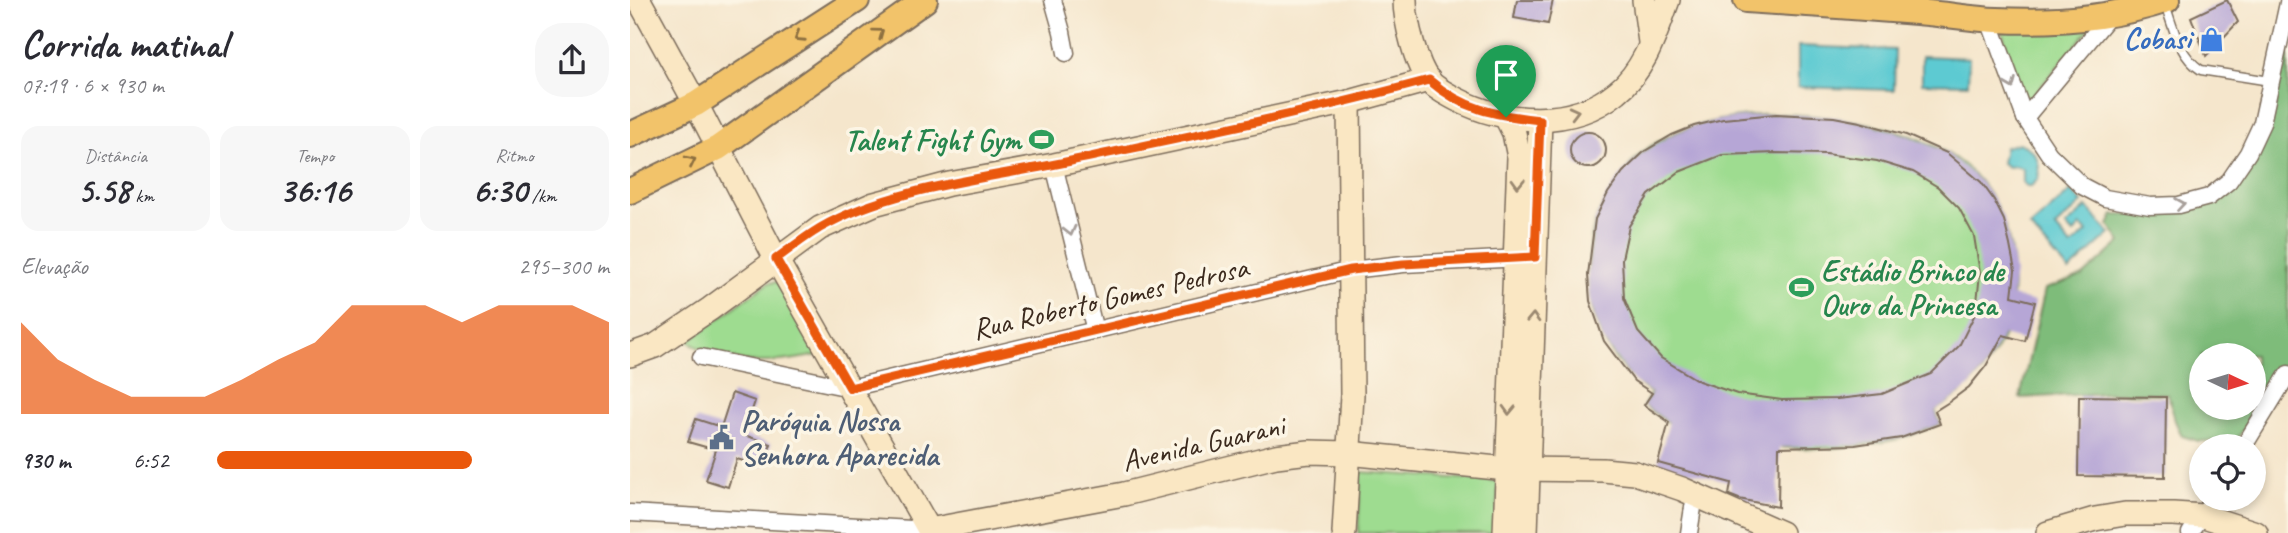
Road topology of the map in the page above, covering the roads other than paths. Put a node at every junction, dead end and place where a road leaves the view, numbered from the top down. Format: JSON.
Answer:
{"nodes":[{"id":1,"x":639,"y":0,"type":"edge"},
{"id":2,"x":857,"y":0,"type":"edge"},
{"id":3,"x":925,"y":0,"type":"edge"},
{"id":4,"x":1053,"y":0,"type":"edge"},
{"id":5,"x":1405,"y":0,"type":"edge"},
{"id":6,"x":1644,"y":0,"type":"edge"},
{"id":7,"x":1668,"y":0,"type":"edge"},
{"id":8,"x":1746,"y":0,"type":"edge"},
{"id":9,"x":2165,"y":0,"type":"edge"},
{"id":10,"x":2288,"y":3,"type":"edge"},
{"id":11,"x":2111,"y":14,"type":"junction"},
{"id":12,"x":1989,"y":20,"type":"junction"},
{"id":13,"x":1651,"y":45,"type":"junction"},
{"id":14,"x":1066,"y":52,"type":"dead end"},
{"id":15,"x":1429,"y":80,"type":"junction"},
{"id":16,"x":2270,"y":81,"type":"junction"},
{"id":17,"x":1349,"y":102,"type":"junction"},
{"id":18,"x":696,"y":104,"type":"junction"},
{"id":19,"x":1506,"y":117,"type":"junction"},
{"id":20,"x":2025,"y":118,"type":"junction"},
{"id":21,"x":1540,"y":120,"type":"junction"},
{"id":22,"x":630,"y":135,"type":"edge"},
{"id":23,"x":718,"y":148,"type":"junction"},
{"id":24,"x":1054,"y":165,"type":"junction"},
{"id":25,"x":630,"y":191,"type":"edge"},
{"id":26,"x":1525,"y":257,"type":"junction"},
{"id":27,"x":776,"y":259,"type":"junction"},
{"id":28,"x":1351,"y":270,"type":"junction"},
{"id":29,"x":1094,"y":331,"type":"junction"},
{"id":30,"x":630,"y":355,"type":"edge"},
{"id":31,"x":701,"y":357,"type":"dead end"},
{"id":32,"x":2288,"y":374,"type":"edge"},
{"id":33,"x":850,"y":388,"type":"junction"},
{"id":34,"x":2251,"y":434,"type":"edge"},
{"id":35,"x":1348,"y":453,"type":"junction"},
{"id":36,"x":1518,"y":469,"type":"junction"},
{"id":37,"x":1695,"y":495,"type":"junction"},
{"id":38,"x":630,"y":513,"type":"edge"},
{"id":39,"x":2202,"y":516,"type":"edge"},
{"id":40,"x":930,"y":532,"type":"edge"},
{"id":41,"x":1344,"y":533,"type":"edge"},
{"id":42,"x":1505,"y":533,"type":"edge"},
{"id":43,"x":1526,"y":533,"type":"edge"},
{"id":44,"x":1689,"y":533,"type":"edge"},
{"id":45,"x":1781,"y":533,"type":"edge"},
{"id":46,"x":2049,"y":533,"type":"edge"},
{"id":47,"x":2256,"y":533,"type":"edge"}],
"edges":[{"from":1,"to":18,"type":"street"},
{"from":2,"to":18,"type":"main road","one_way":true},
{"from":23,"to":3,"type":"main road","one_way":true},
{"from":4,"to":14,"type":"street"},
{"from":5,"to":15,"type":"street"},
{"from":6,"to":13,"type":"street"},
{"from":7,"to":13,"type":"street"},
{"from":8,"to":12,"type":"main road"},
{"from":9,"to":11,"type":"main road"},
{"from":9,"to":16,"type":"lane"},
{"from":10,"to":16,"type":"street"},
{"from":11,"to":12,"type":"main road"},
{"from":11,"to":20,"type":"street"},
{"from":12,"to":20,"type":"street","one_way":true},
{"from":21,"to":13,"type":"street","one_way":true},
{"from":15,"to":17,"type":"street"},
{"from":15,"to":19,"type":"street"},
{"from":20,"to":16,"type":"street","one_way":true},
{"from":17,"to":24,"type":"street"},
{"from":17,"to":28,"type":"street"},
{"from":18,"to":22,"type":"main road"},
{"from":18,"to":23,"type":"street"},
{"from":19,"to":21,"type":"street"},
{"from":19,"to":26,"type":"street","one_way":true},
{"from":21,"to":26,"type":"street"},
{"from":25,"to":23,"type":"main road","one_way":true},
{"from":23,"to":27,"type":"street"},
{"from":24,"to":27,"type":"street"},
{"from":24,"to":29,"type":"street","one_way":true},
{"from":26,"to":28,"type":"street","name":"Rua Roberto Gomes Pedrosa"},
{"from":26,"to":36,"type":"street"},
{"from":27,"to":30,"type":"street"},
{"from":27,"to":33,"type":"street"},
{"from":28,"to":29,"type":"street","name":"Rua Roberto Gomes Pedrosa"},
{"from":28,"to":35,"type":"street"},
{"from":29,"to":33,"type":"street","name":"Rua Roberto Gomes Pedrosa"},
{"from":31,"to":33,"type":"street","name":"Rua Roberto Gomes Pedrosa"},
{"from":32,"to":34,"type":"street"},
{"from":33,"to":40,"type":"street"},
{"from":35,"to":36,"type":"street","name":"Avenida Guarani"},
{"from":35,"to":40,"type":"street","name":"Avenida Guarani"},
{"from":35,"to":41,"type":"street"},
{"from":36,"to":37,"type":"street","name":"Avenida Guarani"},
{"from":36,"to":42,"type":"street"},
{"from":36,"to":43,"type":"street"},
{"from":37,"to":44,"type":"street"},
{"from":37,"to":45,"type":"street","name":"Avenida Guarani"},
{"from":38,"to":40,"type":"street","name":"Avenida Guarani"},
{"from":39,"to":46,"type":"street"},
{"from":39,"to":47,"type":"street"}]}
